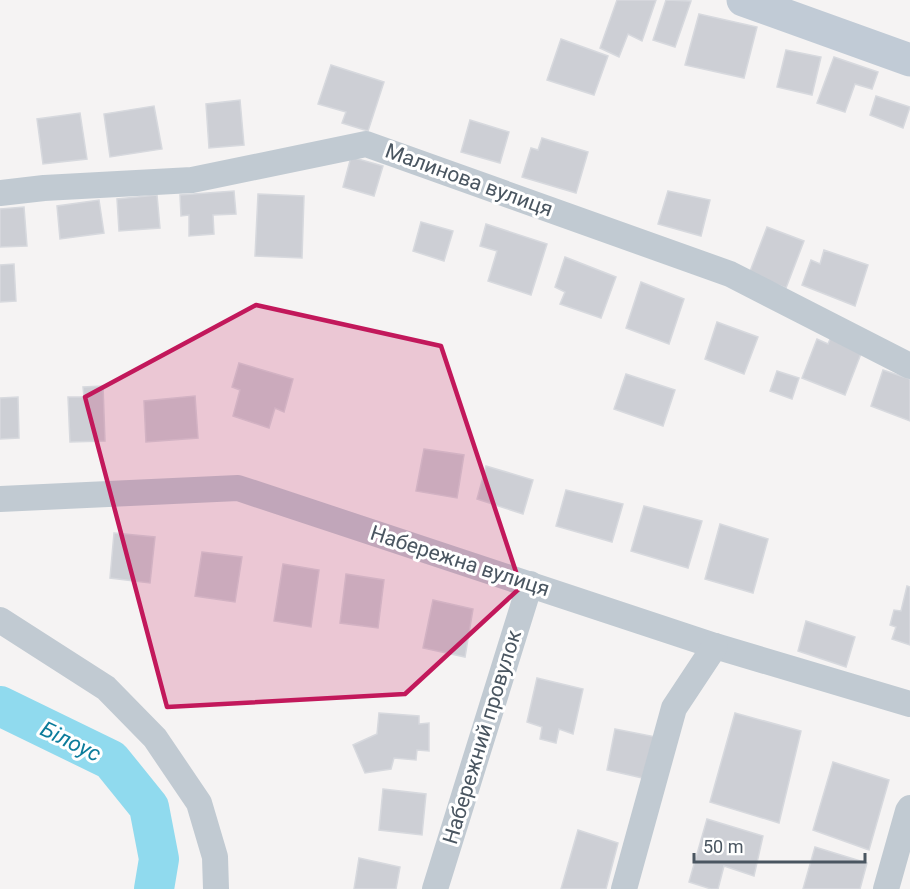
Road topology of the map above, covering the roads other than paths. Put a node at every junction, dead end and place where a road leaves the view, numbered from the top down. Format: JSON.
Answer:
{"nodes":[{"id":1,"x":743,"y":0,"type":"edge"},
{"id":2,"x":910,"y":60,"type":"edge"},
{"id":3,"x":0,"y":193,"type":"edge"},
{"id":4,"x":910,"y":366,"type":"edge"},
{"id":5,"x":0,"y":499,"type":"edge"},
{"id":6,"x":530,"y":584,"type":"junction"},
{"id":7,"x":0,"y":620,"type":"edge"},
{"id":8,"x":715,"y":646,"type":"junction"},
{"id":9,"x":910,"y":704,"type":"edge"},
{"id":10,"x":910,"y":808,"type":"edge"},
{"id":11,"x":216,"y":889,"type":"edge"},
{"id":12,"x":435,"y":889,"type":"edge"},
{"id":13,"x":624,"y":889,"type":"edge"},
{"id":14,"x":886,"y":889,"type":"edge"}],
"edges":[{"from":1,"to":2,"type":"main road"},
{"from":3,"to":4,"type":"street","name":"Малинова вулиця"},
{"from":5,"to":6,"type":"street","name":"Набережна вулиця"},
{"from":6,"to":8,"type":"street","name":"Набережна вулиця"},
{"from":6,"to":12,"type":"street","name":"Набережний провулок"},
{"from":7,"to":11,"type":"street"},
{"from":8,"to":9,"type":"street","name":"Набережна вулиця"},
{"from":8,"to":13,"type":"street"},
{"from":10,"to":14,"type":"street"}]}
